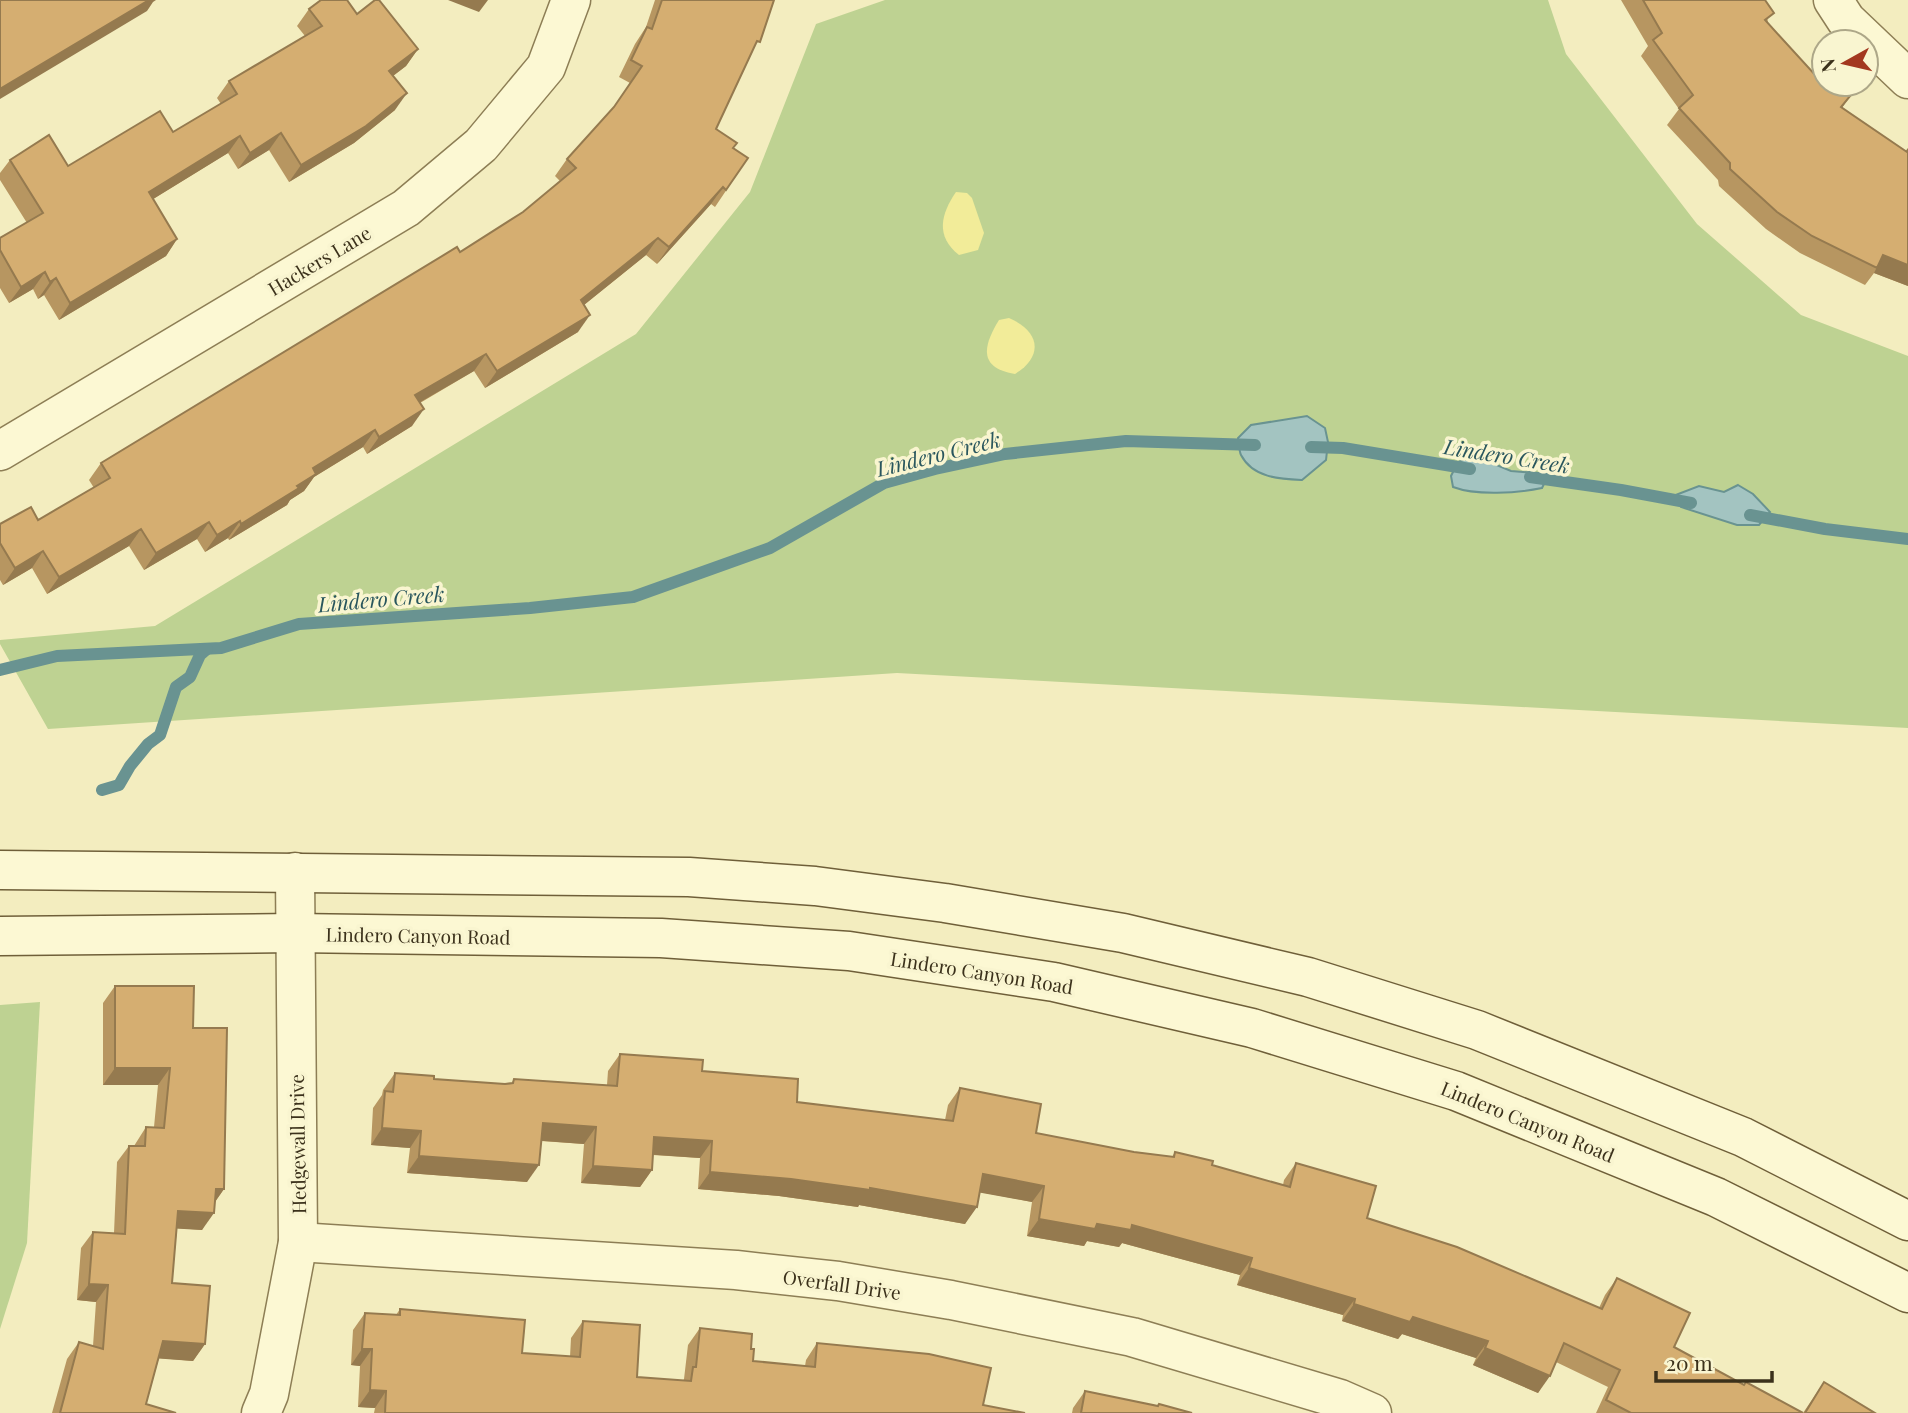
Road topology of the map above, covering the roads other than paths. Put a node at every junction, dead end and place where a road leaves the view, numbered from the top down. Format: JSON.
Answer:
{"nodes":[{"id":1,"x":571,"y":0,"type":"edge"},
{"id":2,"x":1833,"y":0,"type":"edge"},
{"id":3,"x":1908,"y":79,"type":"edge"},
{"id":4,"x":0,"y":451,"type":"edge"},
{"id":5,"x":0,"y":870,"type":"edge"},
{"id":6,"x":295,"y":872,"type":"junction"},
{"id":7,"x":294,"y":933,"type":"junction"},
{"id":8,"x":0,"y":936,"type":"edge"},
{"id":9,"x":1908,"y":1221,"type":"edge"},
{"id":10,"x":298,"y":1242,"type":"junction"},
{"id":11,"x":1908,"y":1293,"type":"edge"},
{"id":12,"x":1349,"y":1408,"type":"edge"},
{"id":13,"x":261,"y":1413,"type":"edge"}],
"edges":[{"from":1,"to":4,"type":"main road","name":"Hackers Lane"},
{"from":2,"to":3,"type":"main road"},
{"from":5,"to":6,"type":"main road"},
{"from":6,"to":7,"type":"main road","name":"Hedgewall Drive"},
{"from":6,"to":9,"type":"main road"},
{"from":7,"to":8,"type":"main road","name":"Lindero Canyon Road"},
{"from":7,"to":10,"type":"main road","name":"Hedgewall Drive"},
{"from":7,"to":11,"type":"main road","name":"Lindero Canyon Road"},
{"from":10,"to":12,"type":"main road","name":"Overfall Drive"},
{"from":10,"to":13,"type":"main road","name":"Hedgewall Drive"}]}
